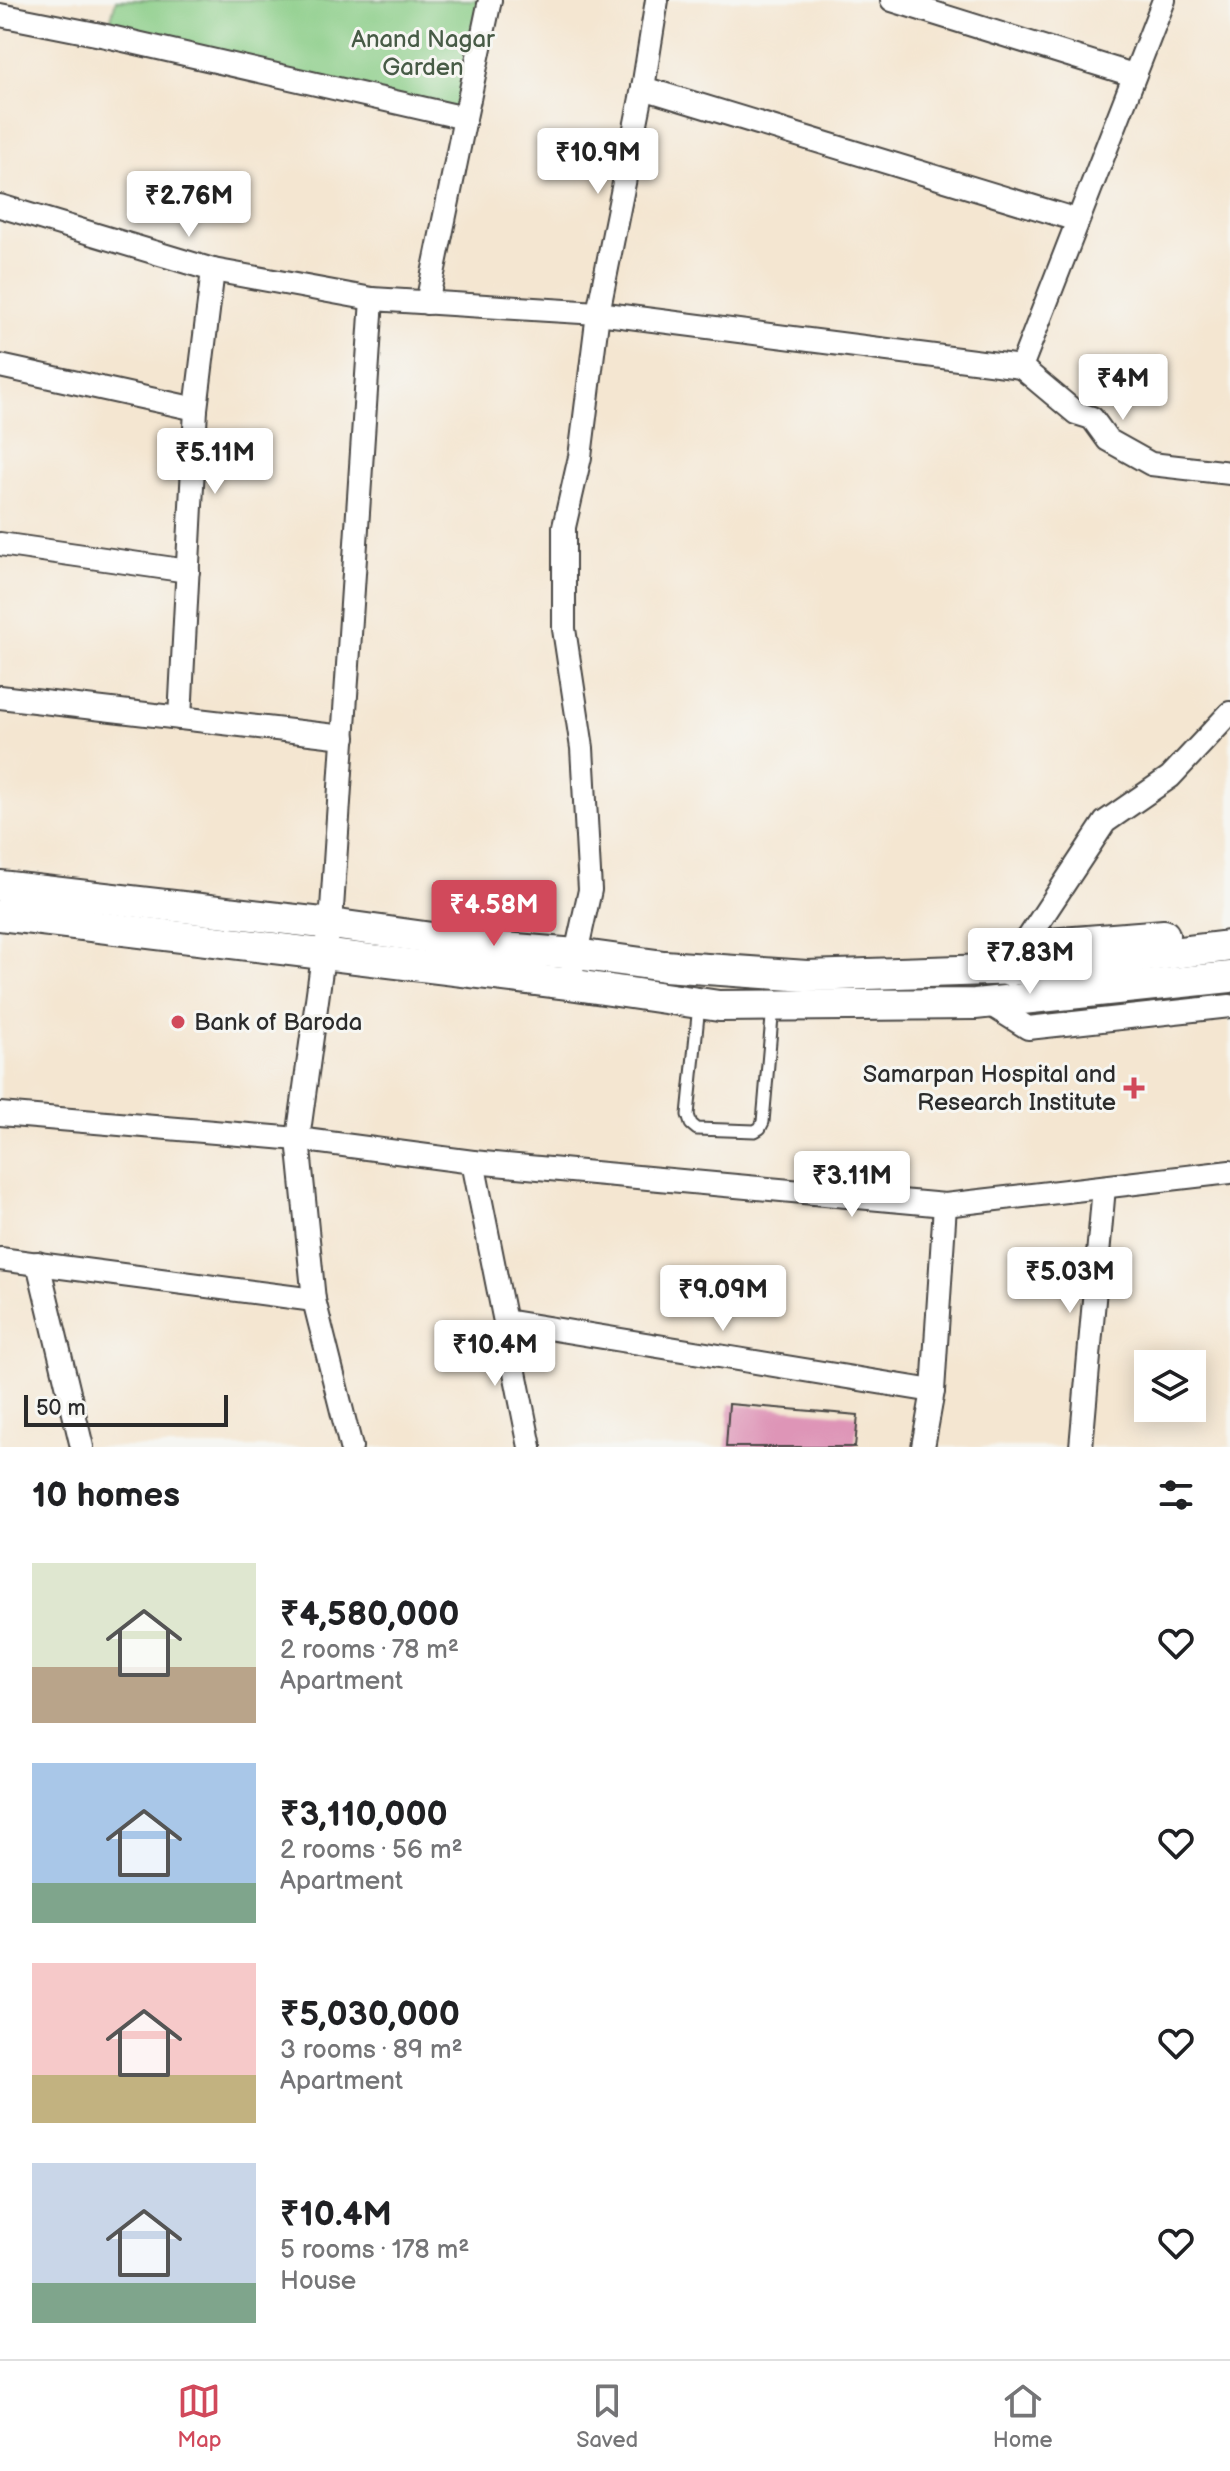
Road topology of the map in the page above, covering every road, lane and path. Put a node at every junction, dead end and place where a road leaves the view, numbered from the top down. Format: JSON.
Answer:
{"nodes":[{"id":1,"x":490,"y":0,"type":"edge"},
{"id":2,"x":657,"y":0,"type":"edge"},
{"id":3,"x":892,"y":0,"type":"edge"},
{"id":4,"x":1164,"y":0,"type":"edge"},
{"id":5,"x":0,"y":15,"type":"edge"},
{"id":6,"x":1133,"y":75,"type":"junction"},
{"id":7,"x":643,"y":88,"type":"junction"},
{"id":8,"x":465,"y":118,"type":"junction"},
{"id":9,"x":0,"y":206,"type":"edge"},
{"id":10,"x":1077,"y":220,"type":"junction"},
{"id":11,"x":213,"y":270,"type":"junction"},
{"id":12,"x":372,"y":299,"type":"junction"},
{"id":13,"x":427,"y":303,"type":"junction"},
{"id":14,"x":598,"y":313,"type":"junction"},
{"id":15,"x":0,"y":366,"type":"edge"},
{"id":16,"x":1021,"y":367,"type":"junction"},
{"id":17,"x":196,"y":409,"type":"junction"},
{"id":18,"x":1230,"y":473,"type":"edge"},
{"id":19,"x":0,"y":544,"type":"edge"},
{"id":20,"x":188,"y":571,"type":"junction"},
{"id":21,"x":0,"y":697,"type":"edge"},
{"id":22,"x":1230,"y":713,"type":"edge"},
{"id":23,"x":180,"y":718,"type":"junction"},
{"id":24,"x":344,"y":737,"type":"junction"},
{"id":25,"x":0,"y":886,"type":"edge"},
{"id":26,"x":0,"y":915,"type":"edge"},
{"id":27,"x":331,"y":924,"type":"junction"},
{"id":28,"x":1230,"y":930,"type":"edge"},
{"id":29,"x":1230,"y":946,"type":"edge"},
{"id":30,"x":576,"y":954,"type":"junction"},
{"id":31,"x":323,"y":956,"type":"junction"},
{"id":32,"x":1016,"y":958,"type":"junction"},
{"id":33,"x":1230,"y":977,"type":"edge"},
{"id":34,"x":1049,"y":982,"type":"junction"},
{"id":35,"x":569,"y":984,"type":"junction"},
{"id":36,"x":700,"y":1003,"type":"junction"},
{"id":37,"x":988,"y":1003,"type":"junction"},
{"id":38,"x":773,"y":1006,"type":"junction"},
{"id":39,"x":1230,"y":1006,"type":"edge"},
{"id":40,"x":0,"y":1114,"type":"edge"},
{"id":41,"x":298,"y":1139,"type":"junction"},
{"id":42,"x":473,"y":1162,"type":"junction"},
{"id":43,"x":1230,"y":1172,"type":"edge"},
{"id":44,"x":1104,"y":1187,"type":"junction"},
{"id":45,"x":945,"y":1205,"type":"junction"},
{"id":46,"x":0,"y":1259,"type":"edge"},
{"id":47,"x":38,"y":1263,"type":"junction"},
{"id":48,"x":314,"y":1300,"type":"junction"},
{"id":49,"x":505,"y":1321,"type":"junction"},
{"id":50,"x":933,"y":1391,"type":"junction"},
{"id":51,"x":82,"y":1447,"type":"edge"},
{"id":52,"x":351,"y":1447,"type":"edge"},
{"id":53,"x":530,"y":1447,"type":"edge"},
{"id":54,"x":923,"y":1447,"type":"edge"},
{"id":55,"x":1081,"y":1447,"type":"edge"}],
"edges":[{"from":1,"to":8,"type":"street"},
{"from":2,"to":7,"type":"street"},
{"from":3,"to":6,"type":"street"},
{"from":4,"to":6,"type":"street"},
{"from":5,"to":8,"type":"street"},
{"from":6,"to":10,"type":"street"},
{"from":7,"to":10,"type":"street"},
{"from":7,"to":14,"type":"street"},
{"from":8,"to":13,"type":"street"},
{"from":9,"to":11,"type":"street"},
{"from":10,"to":16,"type":"street"},
{"from":11,"to":12,"type":"street"},
{"from":11,"to":17,"type":"street"},
{"from":12,"to":13,"type":"street"},
{"from":12,"to":24,"type":"street"},
{"from":13,"to":14,"type":"street"},
{"from":14,"to":16,"type":"street"},
{"from":14,"to":30,"type":"street"},
{"from":15,"to":17,"type":"street"},
{"from":16,"to":18,"type":"street"},
{"from":17,"to":20,"type":"street"},
{"from":19,"to":20,"type":"street"},
{"from":20,"to":23,"type":"street"},
{"from":21,"to":23,"type":"street"},
{"from":22,"to":32,"type":"street"},
{"from":23,"to":24,"type":"street"},
{"from":24,"to":27,"type":"street"},
{"from":25,"to":27,"type":"main road"},
{"from":26,"to":31,"type":"main road"},
{"from":27,"to":30,"type":"main road"},
{"from":27,"to":31,"type":"street"},
{"from":28,"to":32,"type":"main road"},
{"from":29,"to":34,"type":"main road"},
{"from":30,"to":32,"type":"main road"},
{"from":30,"to":35,"type":"street"},
{"from":31,"to":35,"type":"main road"},
{"from":31,"to":41,"type":"street"},
{"from":32,"to":34,"type":"main road"},
{"from":33,"to":34,"type":"main road"},
{"from":34,"to":37,"type":"main road"},
{"from":35,"to":36,"type":"main road"},
{"from":36,"to":38,"type":"main road"},
{"from":36,"to":38,"type":"lane"},
{"from":37,"to":38,"type":"main road"},
{"from":37,"to":39,"type":"street"},
{"from":40,"to":41,"type":"street"},
{"from":41,"to":42,"type":"street"},
{"from":41,"to":48,"type":"street"},
{"from":42,"to":45,"type":"street"},
{"from":42,"to":49,"type":"street"},
{"from":43,"to":44,"type":"street"},
{"from":44,"to":45,"type":"street"},
{"from":44,"to":55,"type":"street"},
{"from":45,"to":50,"type":"street"},
{"from":46,"to":47,"type":"street"},
{"from":47,"to":48,"type":"street"},
{"from":47,"to":51,"type":"street"},
{"from":48,"to":52,"type":"street"},
{"from":49,"to":50,"type":"street"},
{"from":49,"to":53,"type":"street"},
{"from":50,"to":54,"type":"street"}]}
